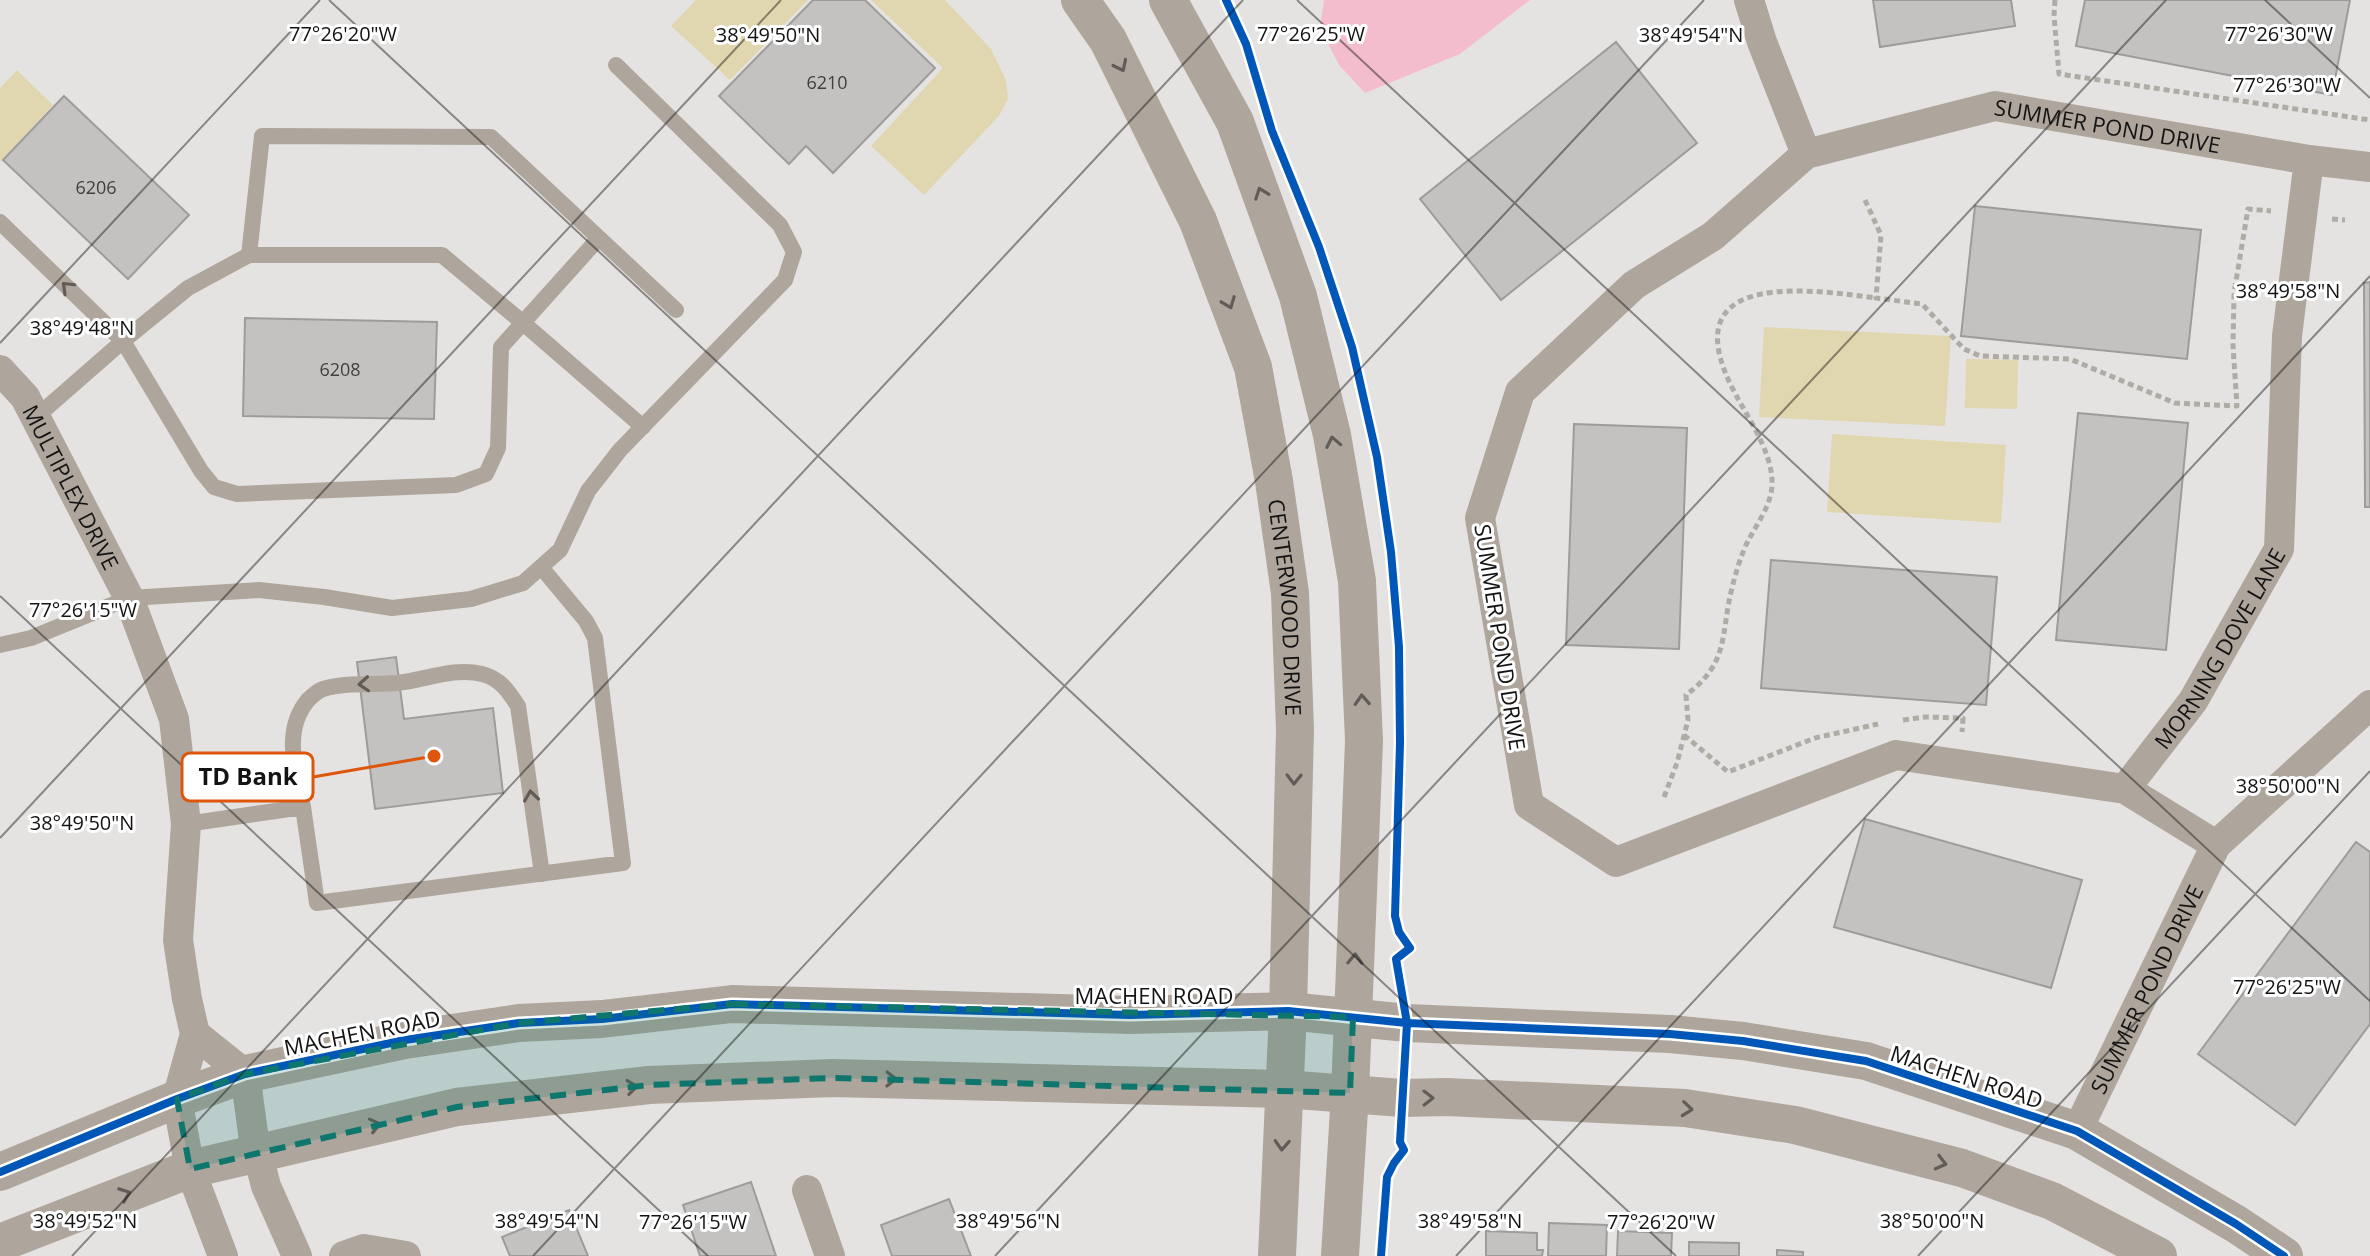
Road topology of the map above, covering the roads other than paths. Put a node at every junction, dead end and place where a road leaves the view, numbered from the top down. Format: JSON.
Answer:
{"nodes":[{"id":1,"x":1080,"y":0,"type":"edge"},
{"id":2,"x":1168,"y":0,"type":"edge"},
{"id":3,"x":1749,"y":0,"type":"edge"},
{"id":4,"x":616,"y":65,"type":"dead end"},
{"id":5,"x":1806,"y":154,"type":"junction"},
{"id":6,"x":2309,"y":160,"type":"junction"},
{"id":7,"x":2370,"y":167,"type":"edge"},
{"id":8,"x":0,"y":222,"type":"edge"},
{"id":9,"x":599,"y":238,"type":"junction"},
{"id":10,"x":249,"y":255,"type":"junction"},
{"id":11,"x":676,"y":310,"type":"dead end"},
{"id":12,"x":522,"y":322,"type":"junction"},
{"id":13,"x":123,"y":341,"type":"junction"},
{"id":14,"x":0,"y":370,"type":"edge"},
{"id":15,"x":35,"y":418,"type":"junction"},
{"id":16,"x":643,"y":427,"type":"junction"},
{"id":17,"x":541,"y":567,"type":"junction"},
{"id":18,"x":129,"y":598,"type":"junction"},
{"id":19,"x":0,"y":645,"type":"edge"},
{"id":20,"x":2370,"y":705,"type":"edge"},
{"id":21,"x":2125,"y":789,"type":"junction"},
{"id":22,"x":303,"y":807,"type":"junction"},
{"id":23,"x":186,"y":824,"type":"junction"},
{"id":24,"x":2216,"y":845,"type":"junction"},
{"id":25,"x":542,"y":874,"type":"junction"},
{"id":26,"x":1288,"y":1011,"type":"junction"},
{"id":27,"x":1353,"y":1017,"type":"junction"},
{"id":28,"x":195,"y":1034,"type":"junction"},
{"id":29,"x":245,"y":1074,"type":"junction"},
{"id":30,"x":1284,"y":1089,"type":"junction"},
{"id":31,"x":1350,"y":1093,"type":"junction"},
{"id":32,"x":177,"y":1099,"type":"junction"},
{"id":33,"x":2077,"y":1131,"type":"junction"},
{"id":34,"x":257,"y":1152,"type":"junction"},
{"id":35,"x":190,"y":1169,"type":"junction"},
{"id":36,"x":0,"y":1172,"type":"edge"},
{"id":37,"x":807,"y":1190,"type":"dead end"},
{"id":38,"x":0,"y":1243,"type":"edge"},
{"id":39,"x":223,"y":1256,"type":"edge"},
{"id":40,"x":297,"y":1256,"type":"edge"},
{"id":41,"x":344,"y":1256,"type":"edge"},
{"id":42,"x":406,"y":1256,"type":"edge"},
{"id":43,"x":830,"y":1256,"type":"edge"},
{"id":44,"x":1277,"y":1256,"type":"edge"},
{"id":45,"x":1340,"y":1256,"type":"edge"},
{"id":46,"x":2158,"y":1256,"type":"edge"},
{"id":47,"x":2284,"y":1256,"type":"edge"}],
"edges":[{"from":1,"to":26,"type":"street","name":"CENTERWOOD DRIVE","one_way":true},
{"from":27,"to":2,"type":"street","one_way":true},
{"from":3,"to":5,"type":"street"},
{"from":4,"to":16,"type":"lane"},
{"from":5,"to":6,"type":"street","name":"SUMMER POND DRIVE"},
{"from":5,"to":21,"type":"street","name":"SUMMER POND DRIVE"},
{"from":6,"to":7,"type":"street","name":"SUMMER POND DRIVE"},
{"from":6,"to":21,"type":"street","name":"MORNING DOVE LANE"},
{"from":13,"to":8,"type":"lane","one_way":true},
{"from":9,"to":10,"type":"lane"},
{"from":9,"to":11,"type":"lane"},
{"from":9,"to":12,"type":"lane"},
{"from":10,"to":12,"type":"lane"},
{"from":10,"to":13,"type":"lane"},
{"from":12,"to":13,"type":"lane"},
{"from":12,"to":16,"type":"lane"},
{"from":13,"to":15,"type":"lane"},
{"from":14,"to":15,"type":"street","name":"MULTIPLEX DRIVE"},
{"from":15,"to":18,"type":"street","name":"MULTIPLEX DRIVE"},
{"from":16,"to":17,"type":"lane"},
{"from":17,"to":18,"type":"lane"},
{"from":17,"to":25,"type":"lane"},
{"from":18,"to":19,"type":"lane"},
{"from":18,"to":23,"type":"street","name":"MULTIPLEX DRIVE"},
{"from":20,"to":24,"type":"street","name":"SUMMER POND DRIVE"},
{"from":21,"to":24,"type":"street","name":"SUMMER POND DRIVE"},
{"from":22,"to":23,"type":"lane"},
{"from":22,"to":25,"type":"lane"},
{"from":25,"to":22,"type":"lane","one_way":true},
{"from":23,"to":28,"type":"street","name":"MULTIPLEX DRIVE"},
{"from":24,"to":33,"type":"street","name":"SUMMER POND DRIVE"},
{"from":26,"to":27,"type":"street","name":"MACHEN ROAD"},
{"from":26,"to":29,"type":"street","name":"MACHEN ROAD"},
{"from":26,"to":30,"type":"street","name":"CENTERWOOD DRIVE"},
{"from":27,"to":31,"type":"street"},
{"from":27,"to":33,"type":"street","name":"MACHEN ROAD"},
{"from":28,"to":29,"type":"street"},
{"from":28,"to":32,"type":"street"},
{"from":29,"to":32,"type":"street","name":"MACHEN ROAD"},
{"from":29,"to":34,"type":"street"},
{"from":30,"to":31,"type":"street"},
{"from":34,"to":30,"type":"street","one_way":true},
{"from":30,"to":44,"type":"street","name":"CENTERWOOD DRIVE","one_way":true},
{"from":31,"to":45,"type":"street"},
{"from":31,"to":46,"type":"street","one_way":true},
{"from":32,"to":35,"type":"street"},
{"from":32,"to":36,"type":"street","name":"MACHEN ROAD"},
{"from":33,"to":47,"type":"street","name":"MACHEN ROAD"},
{"from":34,"to":35,"type":"street"},
{"from":34,"to":40,"type":"street"},
{"from":38,"to":35,"type":"street","one_way":true},
{"from":35,"to":39,"type":"street"},
{"from":37,"to":43,"type":"street"},
{"from":41,"to":42,"type":"street"}]}
